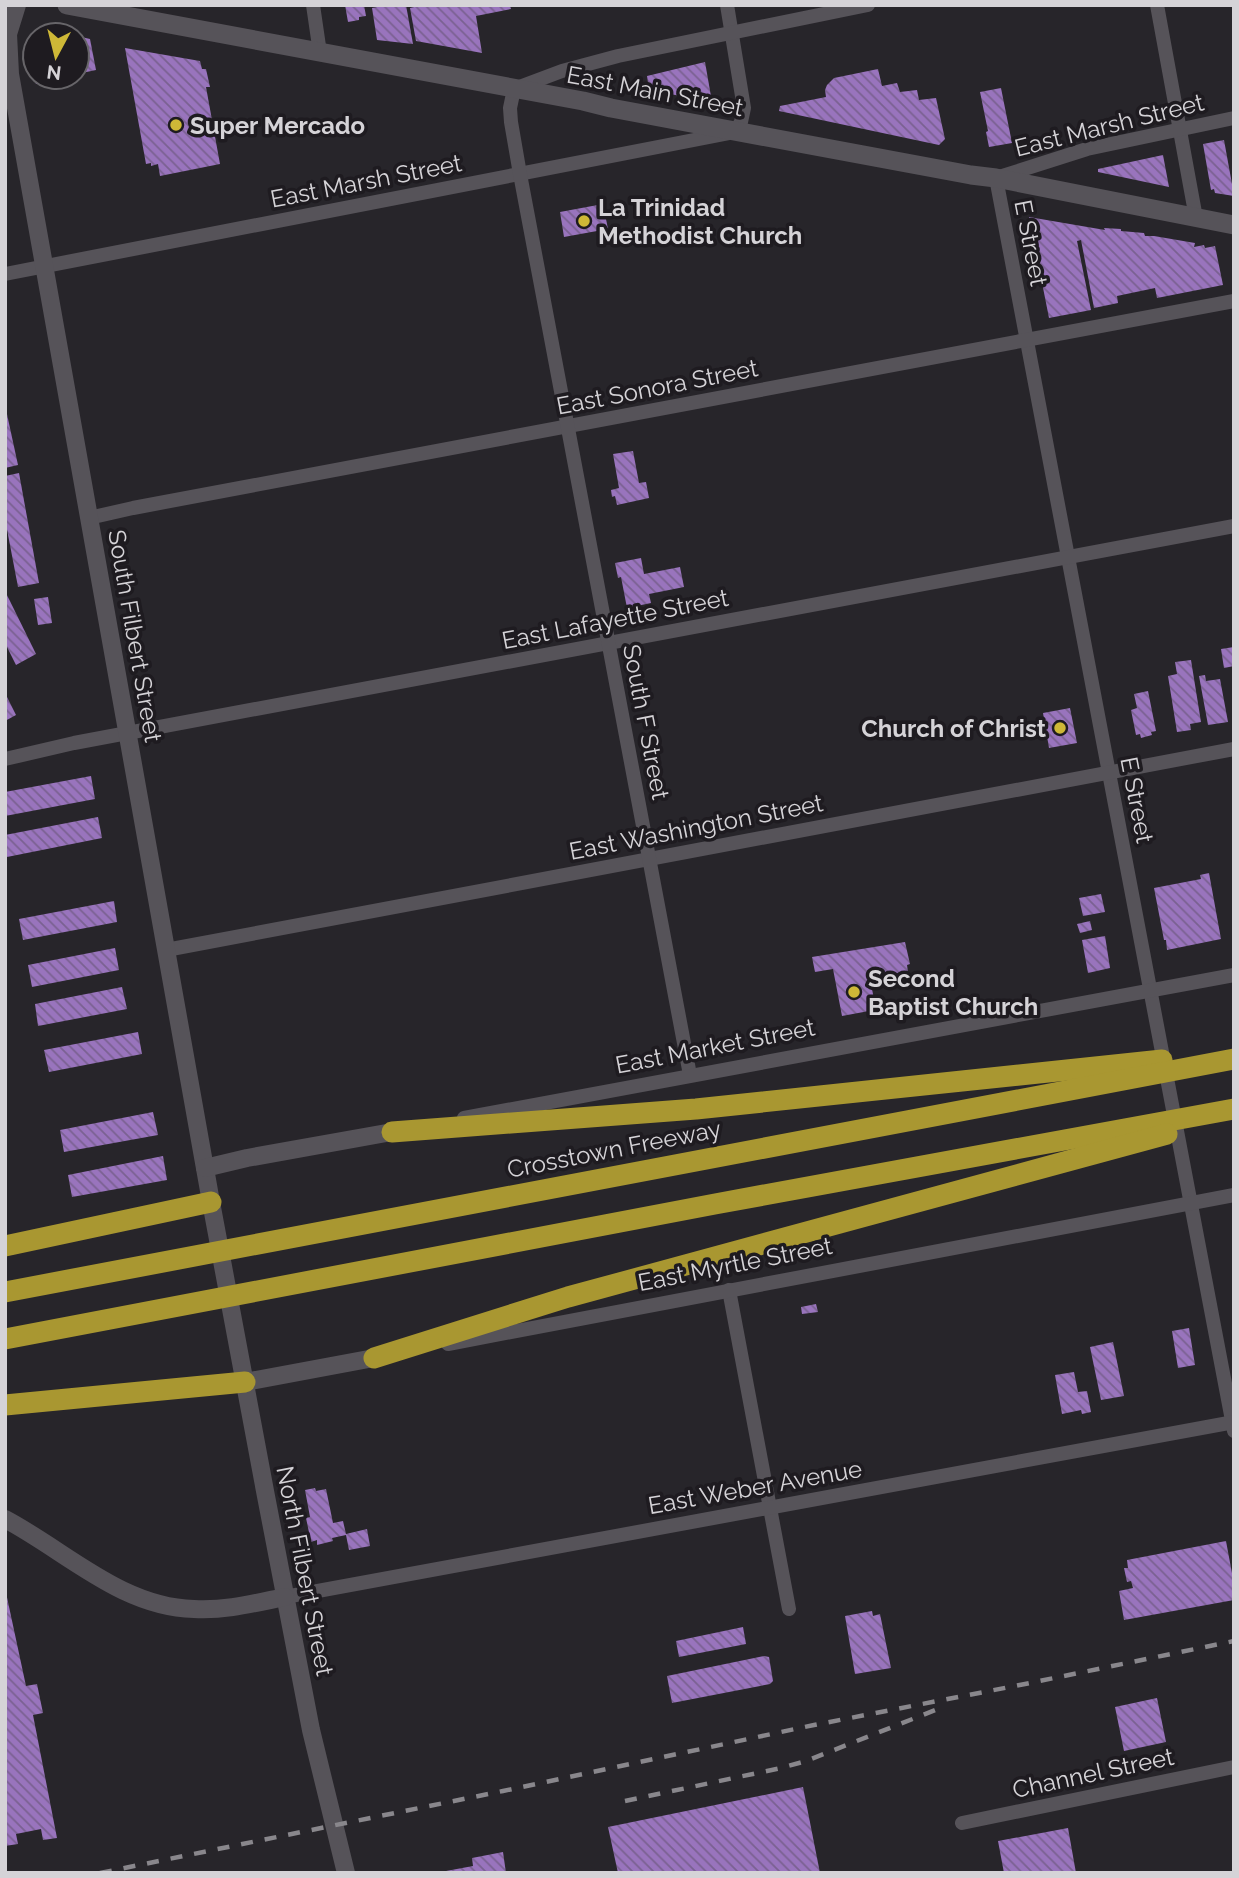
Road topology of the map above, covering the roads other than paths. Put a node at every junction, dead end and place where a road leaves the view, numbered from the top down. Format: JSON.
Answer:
{"nodes":[{"id":1,"x":17,"y":5,"type":"edge"},
{"id":2,"x":67,"y":5,"type":"edge"},
{"id":3,"x":313,"y":5,"type":"edge"},
{"id":4,"x":727,"y":5,"type":"edge"},
{"id":5,"x":868,"y":5,"type":"edge"},
{"id":6,"x":1157,"y":5,"type":"edge"},
{"id":7,"x":732,"y":33,"type":"junction"},
{"id":8,"x":320,"y":53,"type":"junction"},
{"id":9,"x":7,"y":75,"type":"edge"},
{"id":10,"x":514,"y":89,"type":"junction"},
{"id":11,"x":1234,"y":118,"type":"edge"},
{"id":12,"x":1181,"y":129,"type":"junction"},
{"id":13,"x":735,"y":132,"type":"junction"},
{"id":14,"x":520,"y":174,"type":"junction"},
{"id":15,"x":996,"y":178,"type":"junction"},
{"id":16,"x":1196,"y":218,"type":"junction"},
{"id":17,"x":1234,"y":225,"type":"edge"},
{"id":18,"x":44,"y":267,"type":"junction"},
{"id":19,"x":5,"y":274,"type":"edge"},
{"id":20,"x":1234,"y":301,"type":"edge"},
{"id":21,"x":1027,"y":341,"type":"junction"},
{"id":22,"x":567,"y":428,"type":"junction"},
{"id":23,"x":89,"y":518,"type":"junction"},
{"id":24,"x":1234,"y":526,"type":"edge"},
{"id":25,"x":1067,"y":557,"type":"junction"},
{"id":26,"x":608,"y":643,"type":"junction"},
{"id":27,"x":127,"y":733,"type":"junction"},
{"id":28,"x":1234,"y":749,"type":"edge"},
{"id":29,"x":5,"y":759,"type":"edge"},
{"id":30,"x":1109,"y":773,"type":"junction"},
{"id":31,"x":649,"y":859,"type":"junction"},
{"id":32,"x":166,"y":950,"type":"junction"},
{"id":33,"x":1234,"y":975,"type":"edge"},
{"id":34,"x":1149,"y":991,"type":"junction"},
{"id":35,"x":1234,"y":1052,"type":"edge"},
{"id":36,"x":1234,"y":1059,"type":"edge"},
{"id":37,"x":690,"y":1075,"type":"junction"},
{"id":38,"x":1234,"y":1109,"type":"edge"},
{"id":39,"x":1234,"y":1116,"type":"edge"},
{"id":40,"x":392,"y":1132,"type":"junction"},
{"id":41,"x":205,"y":1168,"type":"junction"},
{"id":42,"x":1234,"y":1195,"type":"edge"},
{"id":43,"x":1190,"y":1203,"type":"junction"},
{"id":44,"x":212,"y":1209,"type":"junction"},
{"id":45,"x":5,"y":1246,"type":"edge"},
{"id":46,"x":225,"y":1277,"type":"joint"},
{"id":47,"x":729,"y":1290,"type":"junction"},
{"id":48,"x":5,"y":1292,"type":"edge"},
{"id":49,"x":5,"y":1339,"type":"edge"},
{"id":50,"x":374,"y":1358,"type":"junction"},
{"id":51,"x":244,"y":1373,"type":"junction"},
{"id":52,"x":5,"y":1405,"type":"edge"},
{"id":53,"x":1233,"y":1425,"type":"edge"},
{"id":54,"x":770,"y":1508,"type":"junction"},
{"id":55,"x":5,"y":1518,"type":"edge"},
{"id":56,"x":285,"y":1597,"type":"junction"},
{"id":57,"x":789,"y":1609,"type":"dead end"},
{"id":58,"x":1234,"y":1767,"type":"edge"},
{"id":59,"x":962,"y":1823,"type":"dead end"},
{"id":60,"x":346,"y":1873,"type":"edge"}],
"edges":[{"from":1,"to":9,"type":"street","name":"South Filbert Street"},
{"from":2,"to":8,"type":"main road","name":"East Main Street"},
{"from":3,"to":8,"type":"street"},
{"from":4,"to":7,"type":"street"},
{"from":5,"to":7,"type":"street"},
{"from":6,"to":12,"type":"street"},
{"from":7,"to":10,"type":"street"},
{"from":7,"to":13,"type":"street"},
{"from":8,"to":10,"type":"main road","name":"East Main Street"},
{"from":9,"to":18,"type":"street","name":"South Filbert Street"},
{"from":10,"to":13,"type":"main road","name":"East Main Street"},
{"from":10,"to":14,"type":"street","name":"South F Street"},
{"from":11,"to":12,"type":"street","name":"East Marsh Street"},
{"from":12,"to":15,"type":"street","name":"East Marsh Street"},
{"from":12,"to":16,"type":"street"},
{"from":13,"to":14,"type":"street","name":"East Marsh Street"},
{"from":13,"to":15,"type":"main road","name":"East Main Street"},
{"from":14,"to":18,"type":"street","name":"East Marsh Street"},
{"from":14,"to":22,"type":"street","name":"South F Street"},
{"from":15,"to":16,"type":"main road","name":"East Main Street"},
{"from":15,"to":21,"type":"street","name":"E Street"},
{"from":16,"to":17,"type":"main road","name":"East Main Street"},
{"from":18,"to":19,"type":"street","name":"East Marsh Street"},
{"from":18,"to":23,"type":"street","name":"South Filbert Street"},
{"from":20,"to":21,"type":"street","name":"East Sonora Street"},
{"from":21,"to":22,"type":"street","name":"East Sonora Street"},
{"from":21,"to":25,"type":"street","name":"E Street"},
{"from":22,"to":23,"type":"street","name":"East Sonora Street"},
{"from":22,"to":26,"type":"street","name":"South F Street"},
{"from":23,"to":27,"type":"street","name":"South Filbert Street"},
{"from":24,"to":25,"type":"street","name":"East Lafayette Street"},
{"from":25,"to":26,"type":"street","name":"East Lafayette Street"},
{"from":25,"to":30,"type":"street","name":"E Street"},
{"from":26,"to":27,"type":"street","name":"East Lafayette Street"},
{"from":26,"to":31,"type":"street","name":"South F Street"},
{"from":27,"to":29,"type":"street","name":"East Lafayette Street"},
{"from":27,"to":32,"type":"street","name":"South Filbert Street"},
{"from":28,"to":30,"type":"street","name":"East Washington Street"},
{"from":30,"to":31,"type":"street","name":"East Washington Street"},
{"from":30,"to":34,"type":"street","name":"E Street"},
{"from":31,"to":32,"type":"street","name":"East Washington Street"},
{"from":31,"to":37,"type":"street","name":"South F Street"},
{"from":32,"to":41,"type":"street","name":"South Filbert Street"},
{"from":33,"to":34,"type":"street","name":"East Market Street"},
{"from":34,"to":37,"type":"street","name":"East Market Street"},
{"from":34,"to":43,"type":"street","name":"E Street"},
{"from":35,"to":40,"type":"highway"},
{"from":36,"to":48,"type":"highway","name":"Crosstown Freeway"},
{"from":37,"to":40,"type":"street","name":"East Market Street"},
{"from":38,"to":49,"type":"highway"},
{"from":39,"to":50,"type":"highway"},
{"from":40,"to":41,"type":"street","name":"East Market Street"},
{"from":41,"to":44,"type":"street","name":"South Filbert Street"},
{"from":42,"to":43,"type":"street","name":"East Myrtle Street"},
{"from":43,"to":47,"type":"street","name":"East Myrtle Street"},
{"from":43,"to":53,"type":"street","name":"E Street"},
{"from":44,"to":45,"type":"highway"},
{"from":44,"to":46,"type":"street","name":"South Filbert Street"},
{"from":46,"to":51,"type":"street","name":"North Filbert Street"},
{"from":47,"to":50,"type":"street","name":"East Myrtle Street"},
{"from":47,"to":54,"type":"street"},
{"from":50,"to":51,"type":"street","name":"East Myrtle Street"},
{"from":51,"to":52,"type":"highway"},
{"from":51,"to":56,"type":"street","name":"North Filbert Street"},
{"from":53,"to":54,"type":"street","name":"East Weber Avenue"},
{"from":54,"to":56,"type":"street","name":"East Weber Avenue"},
{"from":54,"to":57,"type":"street"},
{"from":55,"to":56,"type":"street"},
{"from":56,"to":60,"type":"street","name":"North Filbert Street"},
{"from":58,"to":59,"type":"street","name":"Channel Street"}]}
